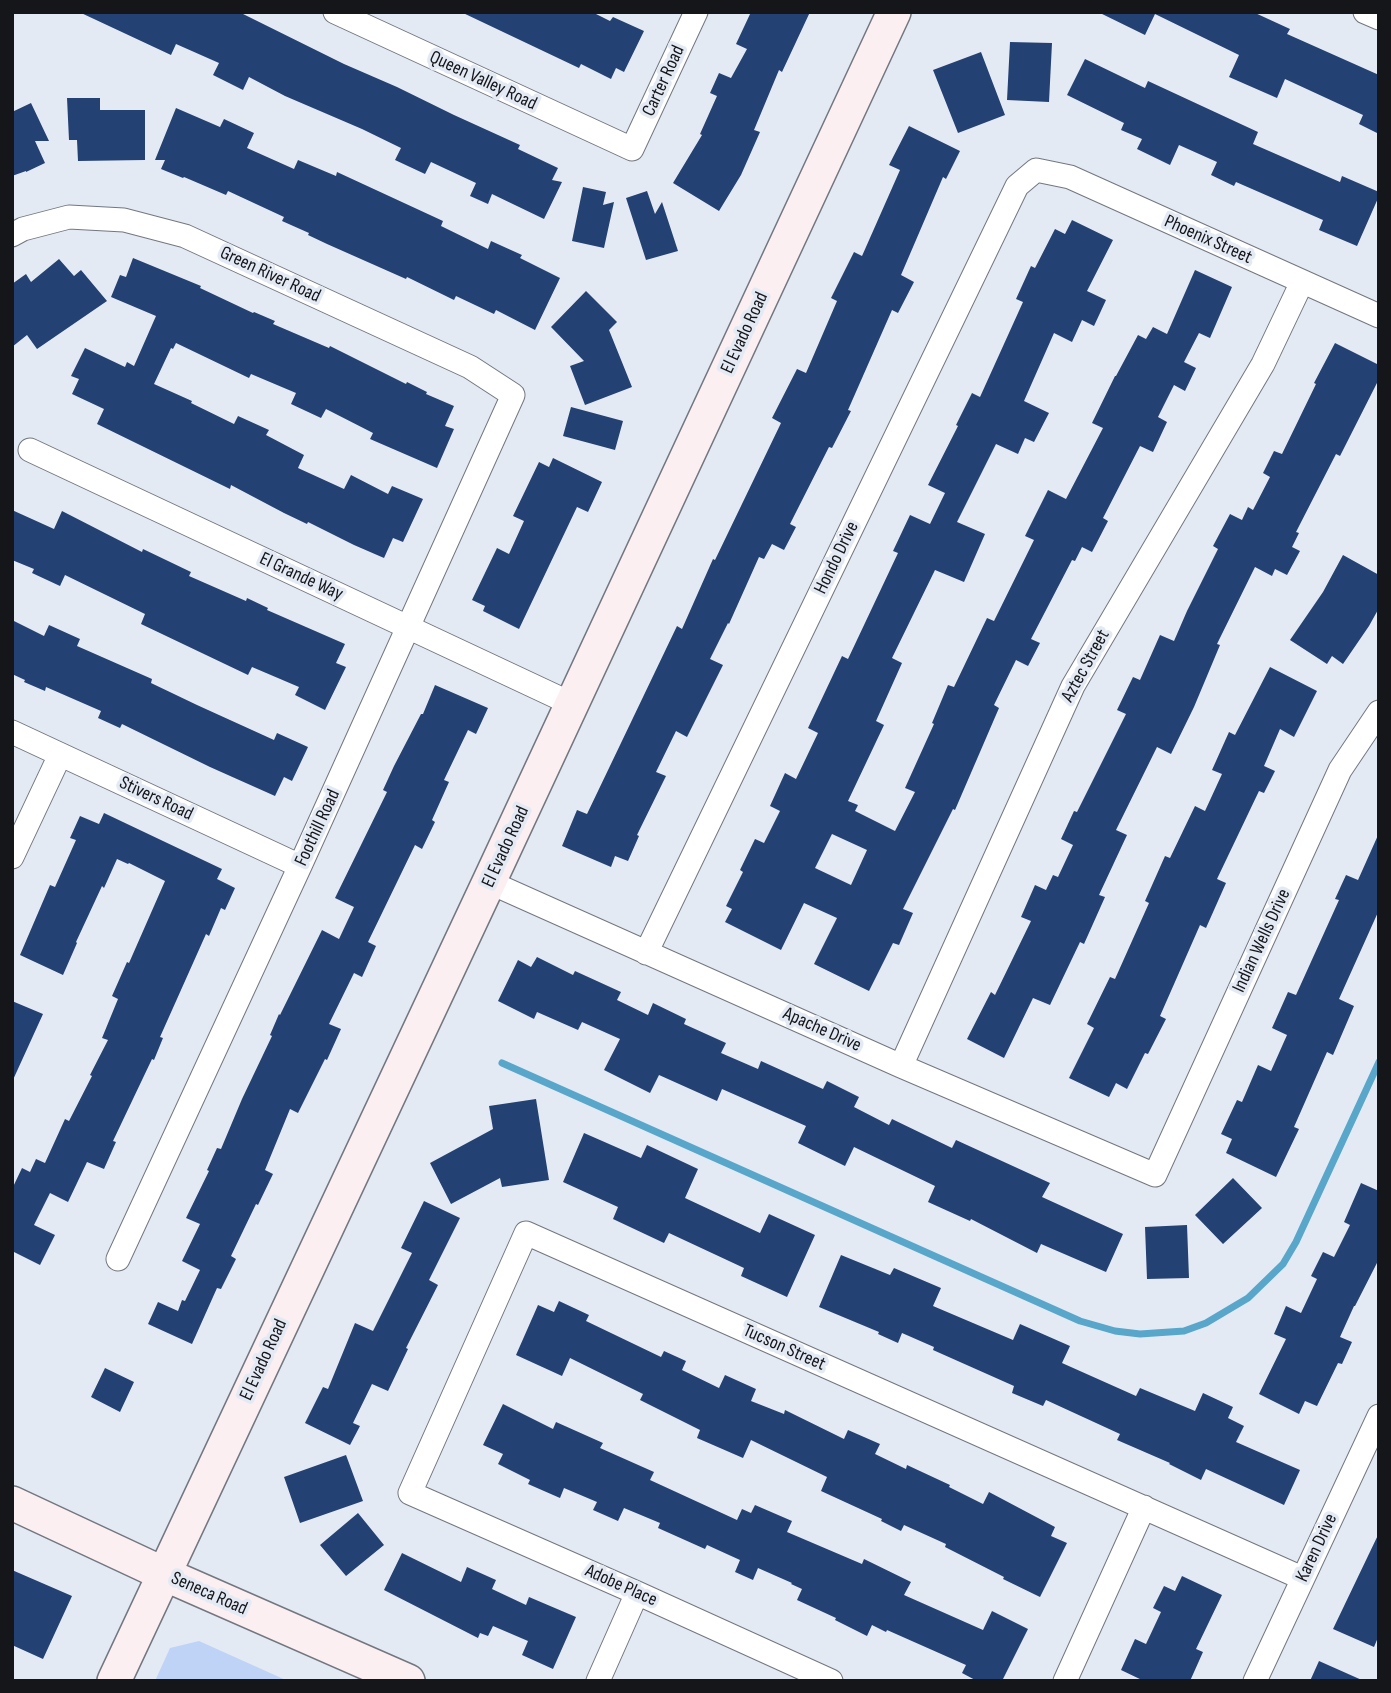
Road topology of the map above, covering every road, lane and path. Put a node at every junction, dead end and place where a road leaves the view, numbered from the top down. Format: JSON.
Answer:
{"nodes":[{"id":1,"x":335,"y":12,"type":"edge"},
{"id":2,"x":696,"y":12,"type":"edge"},
{"id":3,"x":894,"y":12,"type":"edge"},
{"id":4,"x":1365,"y":12,"type":"edge"},
{"id":5,"x":1379,"y":18,"type":"edge"},
{"id":6,"x":632,"y":149,"type":"joint"},
{"id":7,"x":1036,"y":170,"type":"joint"},
{"id":8,"x":12,"y":235,"type":"edge"},
{"id":9,"x":1302,"y":282,"type":"junction"},
{"id":10,"x":1379,"y":316,"type":"edge"},
{"id":11,"x":513,"y":395,"type":"joint"},
{"id":12,"x":30,"y":450,"type":"dead end"},
{"id":13,"x":409,"y":628,"type":"junction"},
{"id":14,"x":572,"y":704,"type":"junction"},
{"id":15,"x":1379,"y":712,"type":"edge"},
{"id":16,"x":12,"y":732,"type":"edge"},
{"id":17,"x":60,"y":755,"type":"junction"},
{"id":18,"x":12,"y":857,"type":"edge"},
{"id":19,"x":300,"y":866,"type":"junction"},
{"id":20,"x":489,"y":882,"type":"junction"},
{"id":21,"x":646,"y":953,"type":"junction"},
{"id":22,"x":901,"y":1066,"type":"junction"},
{"id":23,"x":1155,"y":1175,"type":"joint"},
{"id":24,"x":118,"y":1259,"type":"dead end"},
{"id":25,"x":1376,"y":1427,"type":"edge"},
{"id":26,"x":410,"y":1493,"type":"joint"},
{"id":27,"x":12,"y":1503,"type":"edge"},
{"id":28,"x":1144,"y":1507,"type":"junction"},
{"id":29,"x":164,"y":1574,"type":"junction"},
{"id":30,"x":1303,"y":1578,"type":"junction"},
{"id":31,"x":637,"y":1593,"type":"junction"},
{"id":32,"x":114,"y":1681,"type":"edge"},
{"id":33,"x":408,"y":1681,"type":"edge"},
{"id":34,"x":598,"y":1681,"type":"edge"},
{"id":35,"x":831,"y":1681,"type":"edge"},
{"id":36,"x":1065,"y":1681,"type":"edge"},
{"id":37,"x":1255,"y":1681,"type":"edge"}],
"edges":[{"from":1,"to":6,"type":"street","name":"Queen Valley Road"},
{"from":2,"to":6,"type":"street","name":"Carter Road"},
{"from":3,"to":14,"type":"main road","name":"El Evado Road"},
{"from":4,"to":5,"type":"street"},
{"from":7,"to":9,"type":"street","name":"Phoenix Street"},
{"from":7,"to":21,"type":"street","name":"Hondo Drive"},
{"from":8,"to":11,"type":"street","name":"Green River Road"},
{"from":9,"to":10,"type":"street","name":"Phoenix Street"},
{"from":9,"to":22,"type":"street","name":"Aztec Street"},
{"from":11,"to":13,"type":"street","name":"Foothill Road"},
{"from":12,"to":13,"type":"street","name":"El Grande Way"},
{"from":13,"to":14,"type":"street","name":"El Grande Way"},
{"from":13,"to":19,"type":"street","name":"Foothill Road"},
{"from":14,"to":20,"type":"main road","name":"El Evado Road"},
{"from":15,"to":23,"type":"street","name":"Indian Wells Drive"},
{"from":16,"to":17,"type":"street","name":"Stivers Road"},
{"from":17,"to":18,"type":"street"},
{"from":17,"to":19,"type":"street","name":"Stivers Road"},
{"from":19,"to":24,"type":"street","name":"Foothill Road"},
{"from":20,"to":21,"type":"street","name":"Apache Drive"},
{"from":20,"to":29,"type":"main road","name":"El Evado Road"},
{"from":21,"to":22,"type":"street","name":"Apache Drive"},
{"from":22,"to":23,"type":"street","name":"Apache Drive"},
{"from":25,"to":30,"type":"street","name":"Karen Drive"},
{"from":26,"to":28,"type":"street","name":"Tucson Street"},
{"from":26,"to":31,"type":"street","name":"Adobe Place"},
{"from":27,"to":29,"type":"main road","name":"Seneca Road"},
{"from":28,"to":30,"type":"street","name":"Tucson Street"},
{"from":28,"to":36,"type":"street"},
{"from":29,"to":32,"type":"main road","name":"El Evado Road"},
{"from":29,"to":33,"type":"main road","name":"Seneca Road"},
{"from":30,"to":37,"type":"street","name":"Karen Drive"},
{"from":31,"to":34,"type":"street"},
{"from":31,"to":35,"type":"street","name":"Adobe Place"}]}
